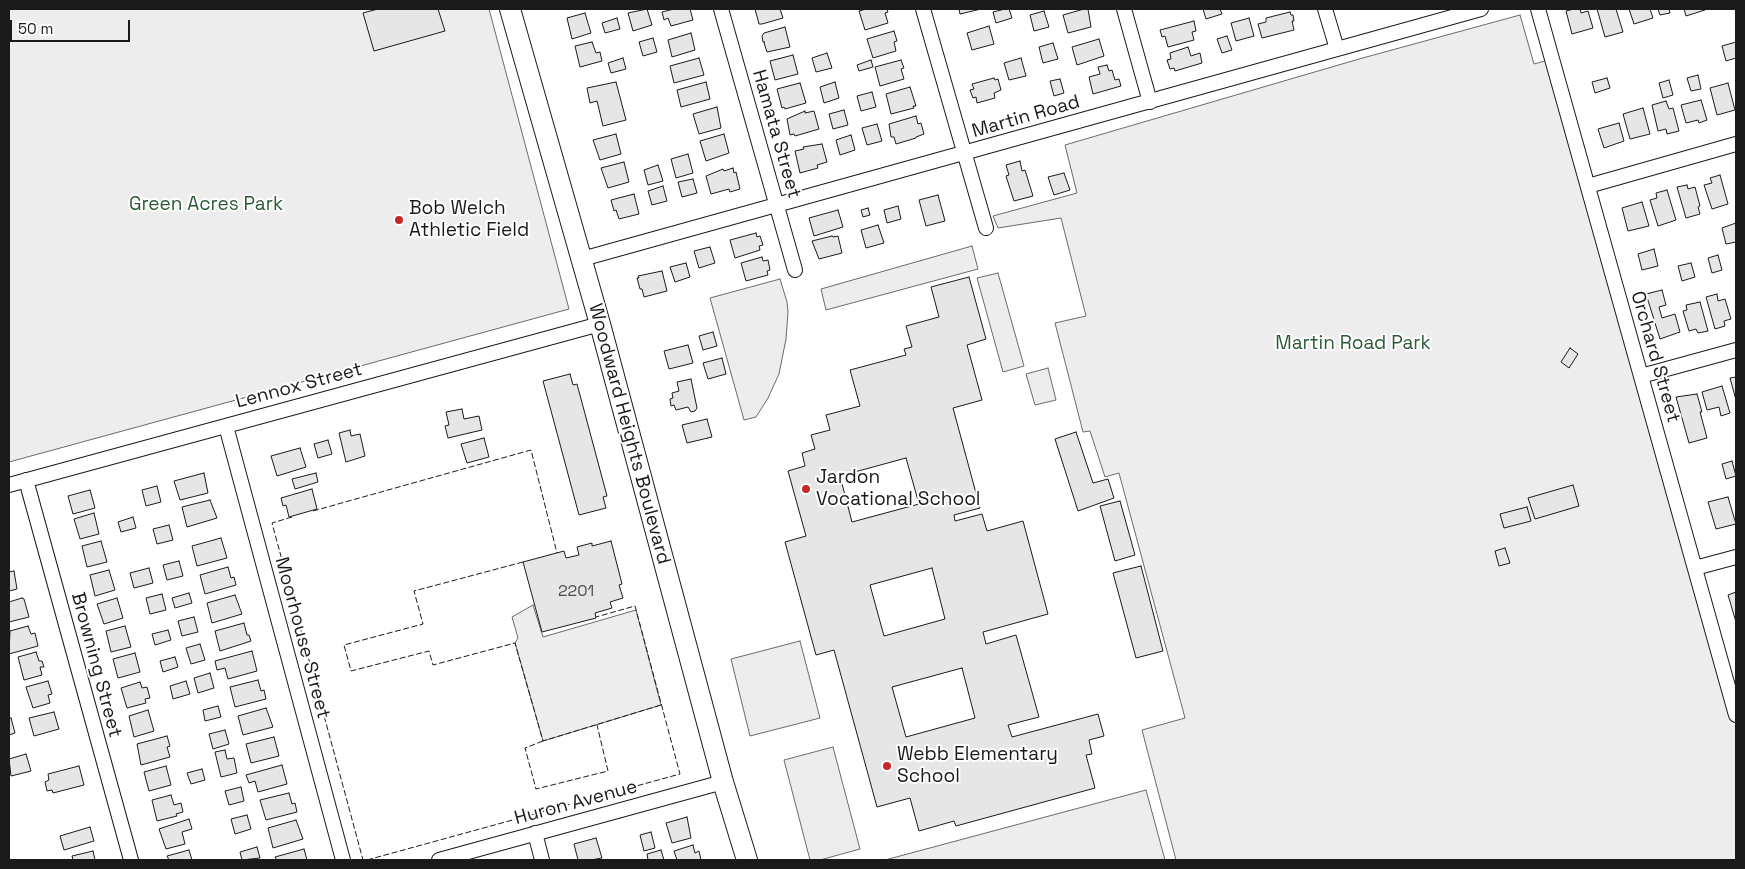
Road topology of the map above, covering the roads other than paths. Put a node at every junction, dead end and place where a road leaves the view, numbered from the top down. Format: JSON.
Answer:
{"nodes":[{"id":1,"x":510,"y":9,"type":"edge"},
{"id":2,"x":721,"y":9,"type":"edge"},
{"id":3,"x":923,"y":9,"type":"edge"},
{"id":4,"x":1124,"y":9,"type":"edge"},
{"id":5,"x":1326,"y":9,"type":"edge"},
{"id":6,"x":1480,"y":9,"type":"edge"},
{"id":7,"x":1538,"y":9,"type":"edge"},
{"id":8,"x":1337,"y":49,"type":"junction"},
{"id":9,"x":1150,"y":102,"type":"junction"},
{"id":10,"x":1736,"y":144,"type":"edge"},
{"id":11,"x":964,"y":153,"type":"junction"},
{"id":12,"x":1588,"y":186,"type":"junction"},
{"id":13,"x":777,"y":206,"type":"junction"},
{"id":14,"x":986,"y":228,"type":"dead end"},
{"id":15,"x":582,"y":259,"type":"junction"},
{"id":16,"x":795,"y":270,"type":"dead end"},
{"id":17,"x":600,"y":324,"type":"junction"},
{"id":18,"x":1736,"y":350,"type":"edge"},
{"id":19,"x":1642,"y":376,"type":"junction"},
{"id":20,"x":226,"y":426,"type":"junction"},
{"id":21,"x":26,"y":480,"type":"junction"},
{"id":22,"x":9,"y":485,"type":"edge"},
{"id":23,"x":1736,"y":556,"type":"edge"},
{"id":24,"x":1695,"y":568,"type":"junction"},
{"id":25,"x":1736,"y":715,"type":"edge"},
{"id":26,"x":723,"y":782,"type":"junction"},
{"id":27,"x":535,"y":833,"type":"junction"},
{"id":28,"x":131,"y":860,"type":"edge"},
{"id":29,"x":343,"y":860,"type":"edge"},
{"id":30,"x":439,"y":860,"type":"edge"},
{"id":31,"x":542,"y":860,"type":"edge"},
{"id":32,"x":747,"y":860,"type":"edge"}],
"edges":[{"from":1,"to":15,"type":"street","name":"Woodward Heights Boulevard"},
{"from":2,"to":13,"type":"street","name":"Hamata Street"},
{"from":3,"to":11,"type":"street"},
{"from":4,"to":9,"type":"street"},
{"from":5,"to":8,"type":"street"},
{"from":6,"to":8,"type":"street","name":"Martin Road"},
{"from":7,"to":12,"type":"street","name":"Orchard Street"},
{"from":8,"to":9,"type":"street","name":"Martin Road"},
{"from":9,"to":11,"type":"street","name":"Martin Road"},
{"from":10,"to":12,"type":"street"},
{"from":11,"to":13,"type":"street","name":"Martin Road"},
{"from":11,"to":14,"type":"street"},
{"from":12,"to":19,"type":"street","name":"Orchard Street"},
{"from":13,"to":15,"type":"street","name":"Martin Road"},
{"from":13,"to":16,"type":"street","name":"Hamata Street"},
{"from":15,"to":17,"type":"street","name":"Woodward Heights Boulevard"},
{"from":17,"to":20,"type":"street","name":"Lennox Street"},
{"from":17,"to":26,"type":"street","name":"Woodward Heights Boulevard"},
{"from":18,"to":19,"type":"street"},
{"from":19,"to":24,"type":"street","name":"Orchard Street"},
{"from":20,"to":21,"type":"street","name":"Lennox Street"},
{"from":20,"to":29,"type":"street","name":"Moorhouse Street"},
{"from":21,"to":22,"type":"street","name":"Lennox Street"},
{"from":21,"to":28,"type":"street","name":"Browning Street"},
{"from":23,"to":24,"type":"street"},
{"from":24,"to":25,"type":"street","name":"Orchard Street"},
{"from":26,"to":27,"type":"street","name":"Huron Avenue"},
{"from":26,"to":32,"type":"street","name":"Woodward Heights Boulevard"},
{"from":27,"to":30,"type":"street","name":"Huron Avenue"},
{"from":27,"to":31,"type":"street"}]}
